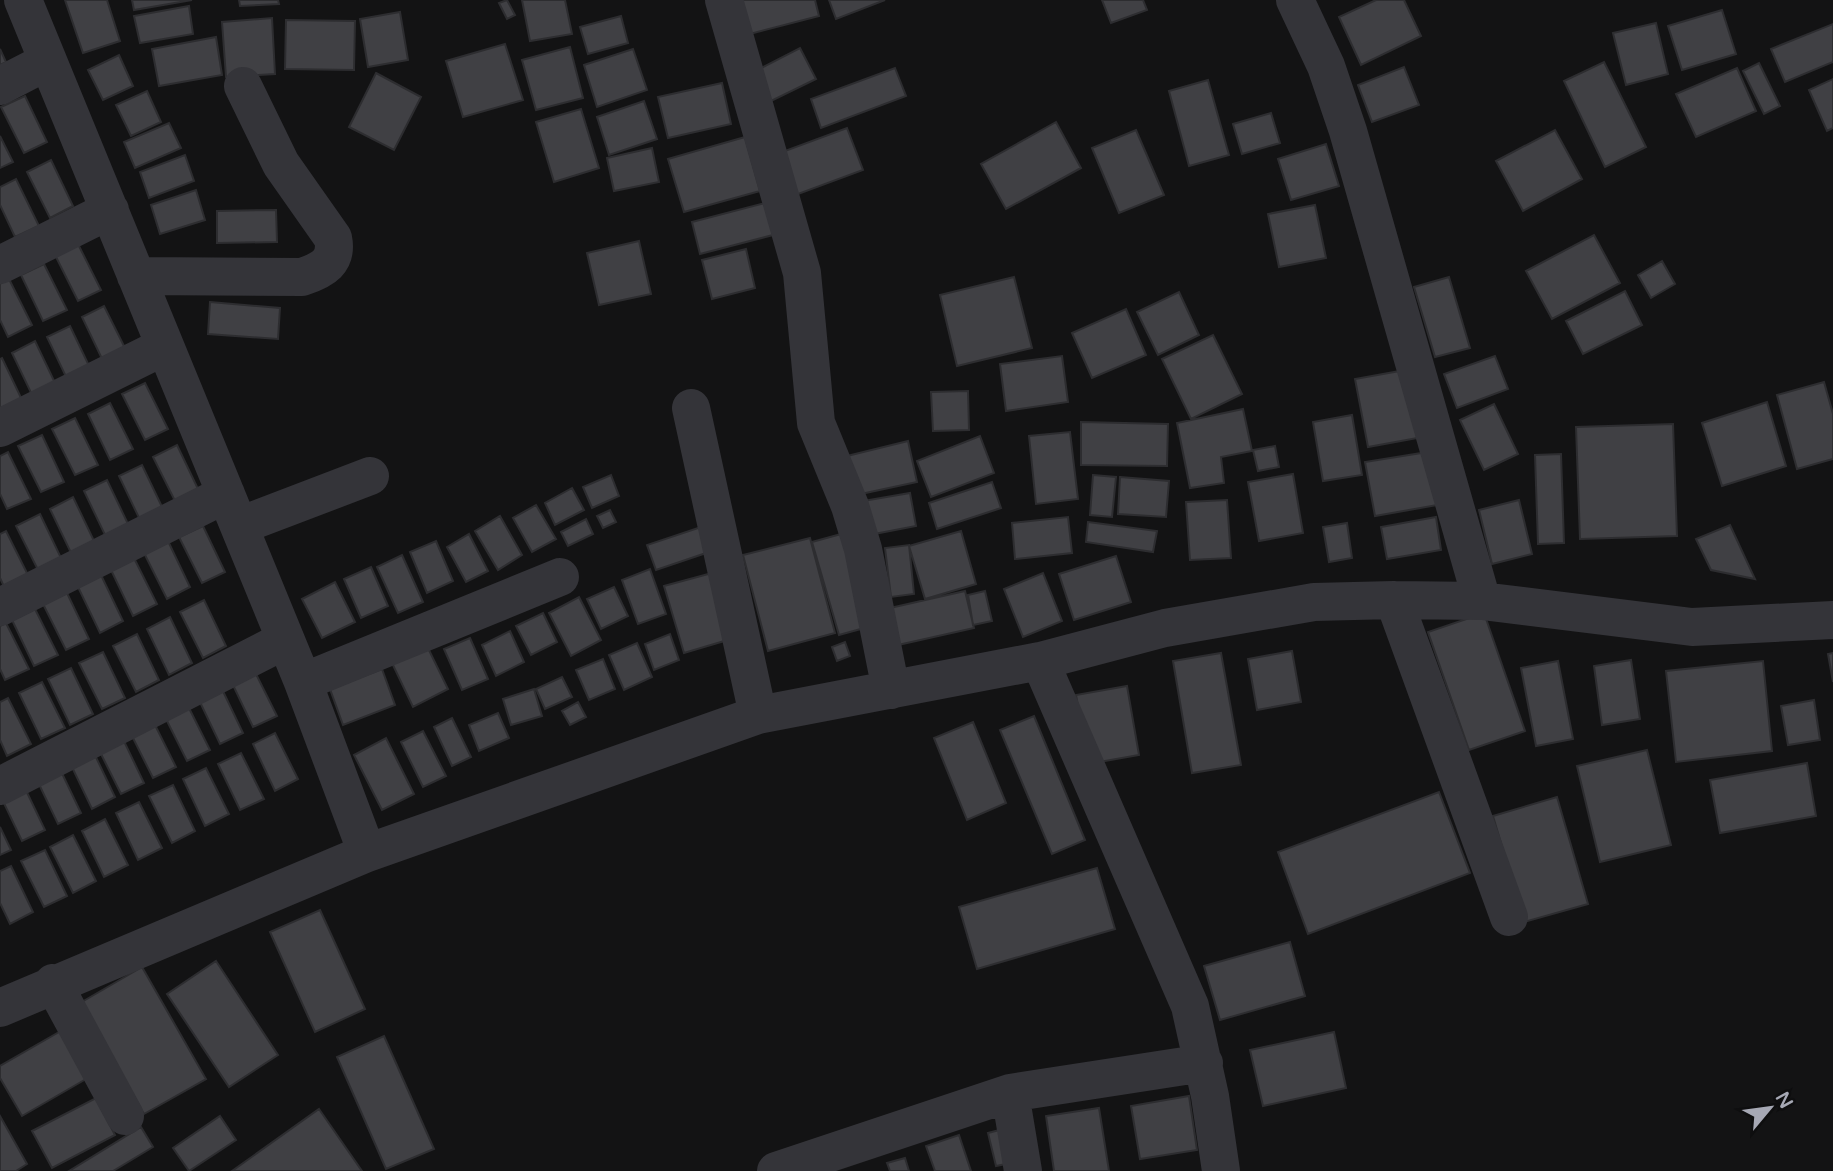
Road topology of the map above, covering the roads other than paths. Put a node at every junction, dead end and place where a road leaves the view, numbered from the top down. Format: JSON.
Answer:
{"nodes":[{"id":1,"x":23,"y":0,"type":"edge"},
{"id":2,"x":724,"y":0,"type":"edge"},
{"id":3,"x":1295,"y":0,"type":"edge"},
{"id":4,"x":48,"y":61,"type":"junction"},
{"id":5,"x":0,"y":86,"type":"edge"},
{"id":6,"x":243,"y":86,"type":"dead end"},
{"id":7,"x":110,"y":210,"type":"junction"},
{"id":8,"x":0,"y":265,"type":"edge"},
{"id":9,"x":136,"y":276,"type":"junction"},
{"id":10,"x":165,"y":346,"type":"junction"},
{"id":11,"x":691,"y":408,"type":"dead end"},
{"id":12,"x":0,"y":428,"type":"edge"},
{"id":13,"x":370,"y":476,"type":"dead end"},
{"id":14,"x":233,"y":510,"type":"junction"},
{"id":15,"x":560,"y":577,"type":"dead end"},
{"id":16,"x":1394,"y":600,"type":"junction"},
{"id":17,"x":1482,"y":601,"type":"junction"},
{"id":18,"x":0,"y":607,"type":"edge"},
{"id":19,"x":1833,"y":621,"type":"edge"},
{"id":20,"x":285,"y":640,"type":"junction"},
{"id":21,"x":1040,"y":661,"type":"junction"},
{"id":22,"x":303,"y":682,"type":"junction"},
{"id":23,"x":891,"y":690,"type":"junction"},
{"id":24,"x":758,"y":715,"type":"junction"},
{"id":25,"x":0,"y":786,"type":"edge"},
{"id":26,"x":367,"y":853,"type":"junction"},
{"id":27,"x":1509,"y":917,"type":"dead end"},
{"id":28,"x":53,"y":983,"type":"junction"},
{"id":29,"x":0,"y":1008,"type":"edge"},
{"id":30,"x":1204,"y":1063,"type":"junction"},
{"id":31,"x":1010,"y":1093,"type":"junction"},
{"id":32,"x":125,"y":1116,"type":"dead end"},
{"id":33,"x":776,"y":1171,"type":"edge"},
{"id":34,"x":1023,"y":1171,"type":"edge"},
{"id":35,"x":1222,"y":1171,"type":"edge"}],
"edges":[{"from":1,"to":4,"type":"street"},
{"from":2,"to":23,"type":"street"},
{"from":3,"to":17,"type":"street"},
{"from":4,"to":5,"type":"street"},
{"from":4,"to":7,"type":"street"},
{"from":6,"to":9,"type":"street"},
{"from":7,"to":8,"type":"street"},
{"from":7,"to":9,"type":"street"},
{"from":9,"to":10,"type":"street"},
{"from":10,"to":12,"type":"street"},
{"from":10,"to":14,"type":"street"},
{"from":11,"to":24,"type":"street"},
{"from":13,"to":14,"type":"street"},
{"from":14,"to":18,"type":"street"},
{"from":14,"to":20,"type":"street"},
{"from":15,"to":22,"type":"street"},
{"from":16,"to":17,"type":"street"},
{"from":16,"to":21,"type":"street"},
{"from":16,"to":27,"type":"street"},
{"from":17,"to":19,"type":"street"},
{"from":20,"to":22,"type":"street"},
{"from":20,"to":25,"type":"street"},
{"from":21,"to":23,"type":"street"},
{"from":21,"to":30,"type":"street"},
{"from":22,"to":26,"type":"street"},
{"from":23,"to":24,"type":"street"},
{"from":24,"to":26,"type":"street"},
{"from":26,"to":28,"type":"street"},
{"from":28,"to":29,"type":"street"},
{"from":28,"to":32,"type":"street"},
{"from":30,"to":31,"type":"street"},
{"from":30,"to":35,"type":"street"},
{"from":31,"to":33,"type":"street"},
{"from":31,"to":34,"type":"street"}]}
